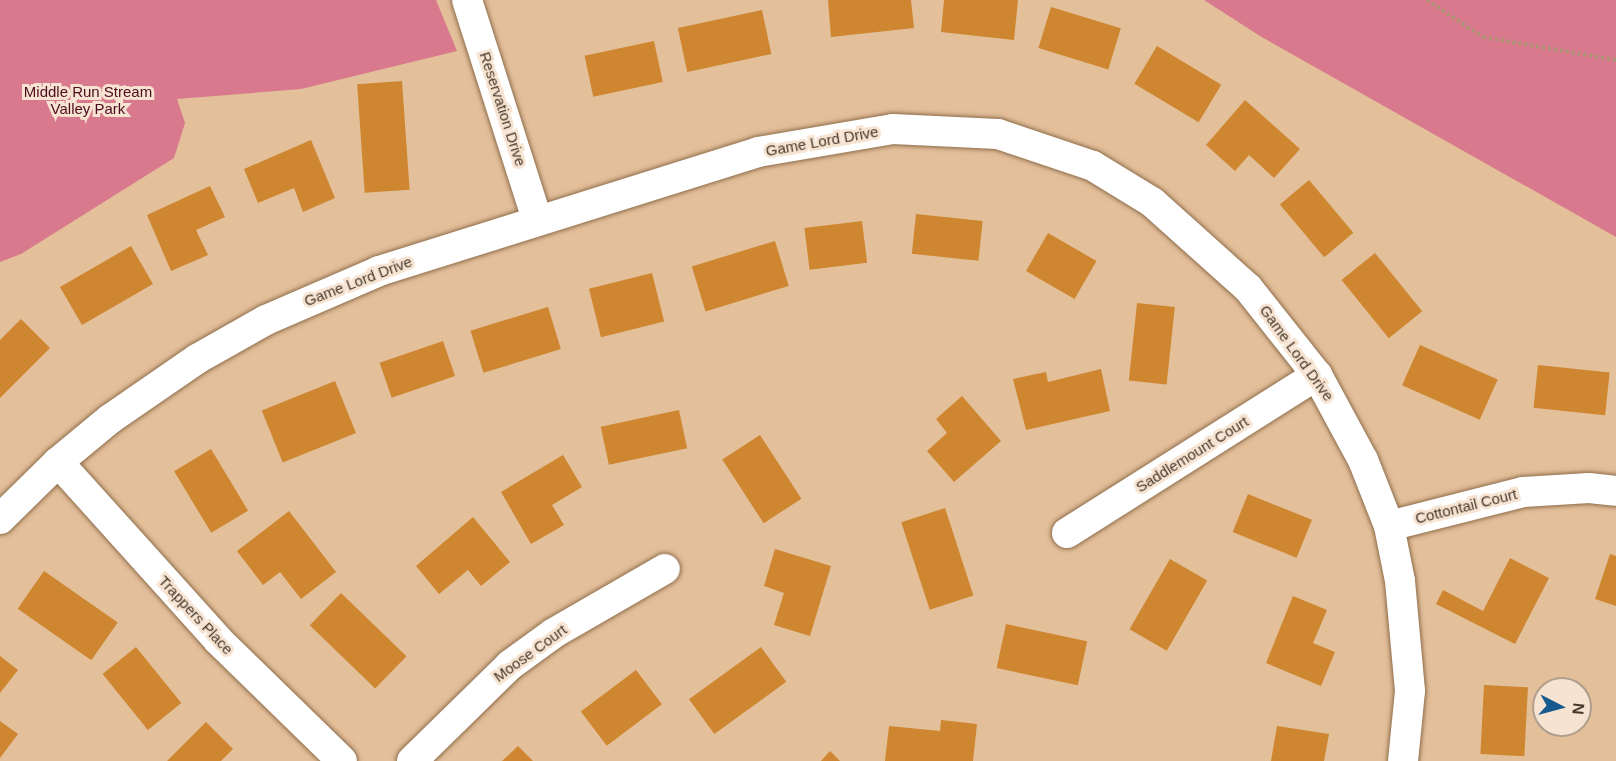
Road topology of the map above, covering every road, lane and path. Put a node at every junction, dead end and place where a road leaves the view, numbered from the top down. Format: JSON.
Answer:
{"nodes":[{"id":1,"x":467,"y":0,"type":"edge"},
{"id":2,"x":1427,"y":0,"type":"edge"},
{"id":3,"x":1616,"y":60,"type":"edge"},
{"id":4,"x":537,"y":219,"type":"junction"},
{"id":5,"x":1317,"y":375,"type":"junction"},
{"id":6,"x":58,"y":462,"type":"junction"},
{"id":7,"x":1616,"y":491,"type":"edge"},
{"id":8,"x":0,"y":519,"type":"edge"},
{"id":9,"x":1389,"y":526,"type":"junction"},
{"id":10,"x":1067,"y":533,"type":"dead end"},
{"id":11,"x":665,"y":569,"type":"dead end"},
{"id":12,"x":342,"y":761,"type":"edge"},
{"id":13,"x":412,"y":761,"type":"edge"},
{"id":14,"x":1403,"y":761,"type":"edge"}],
"edges":[{"from":1,"to":4,"type":"street","name":"Reservation Drive"},
{"from":2,"to":3,"type":"path"},
{"from":4,"to":5,"type":"street","name":"Game Lord Drive"},
{"from":4,"to":6,"type":"street","name":"Game Lord Drive"},
{"from":5,"to":9,"type":"street","name":"Game Lord Drive"},
{"from":5,"to":10,"type":"street","name":"Saddlemount Court"},
{"from":6,"to":8,"type":"street","name":"Game Lord Drive"},
{"from":6,"to":12,"type":"street","name":"Trappers Place"},
{"from":7,"to":9,"type":"street","name":"Cottontail Court"},
{"from":9,"to":14,"type":"street","name":"Game Lord Drive"},
{"from":11,"to":13,"type":"street","name":"Moose Court"}]}
